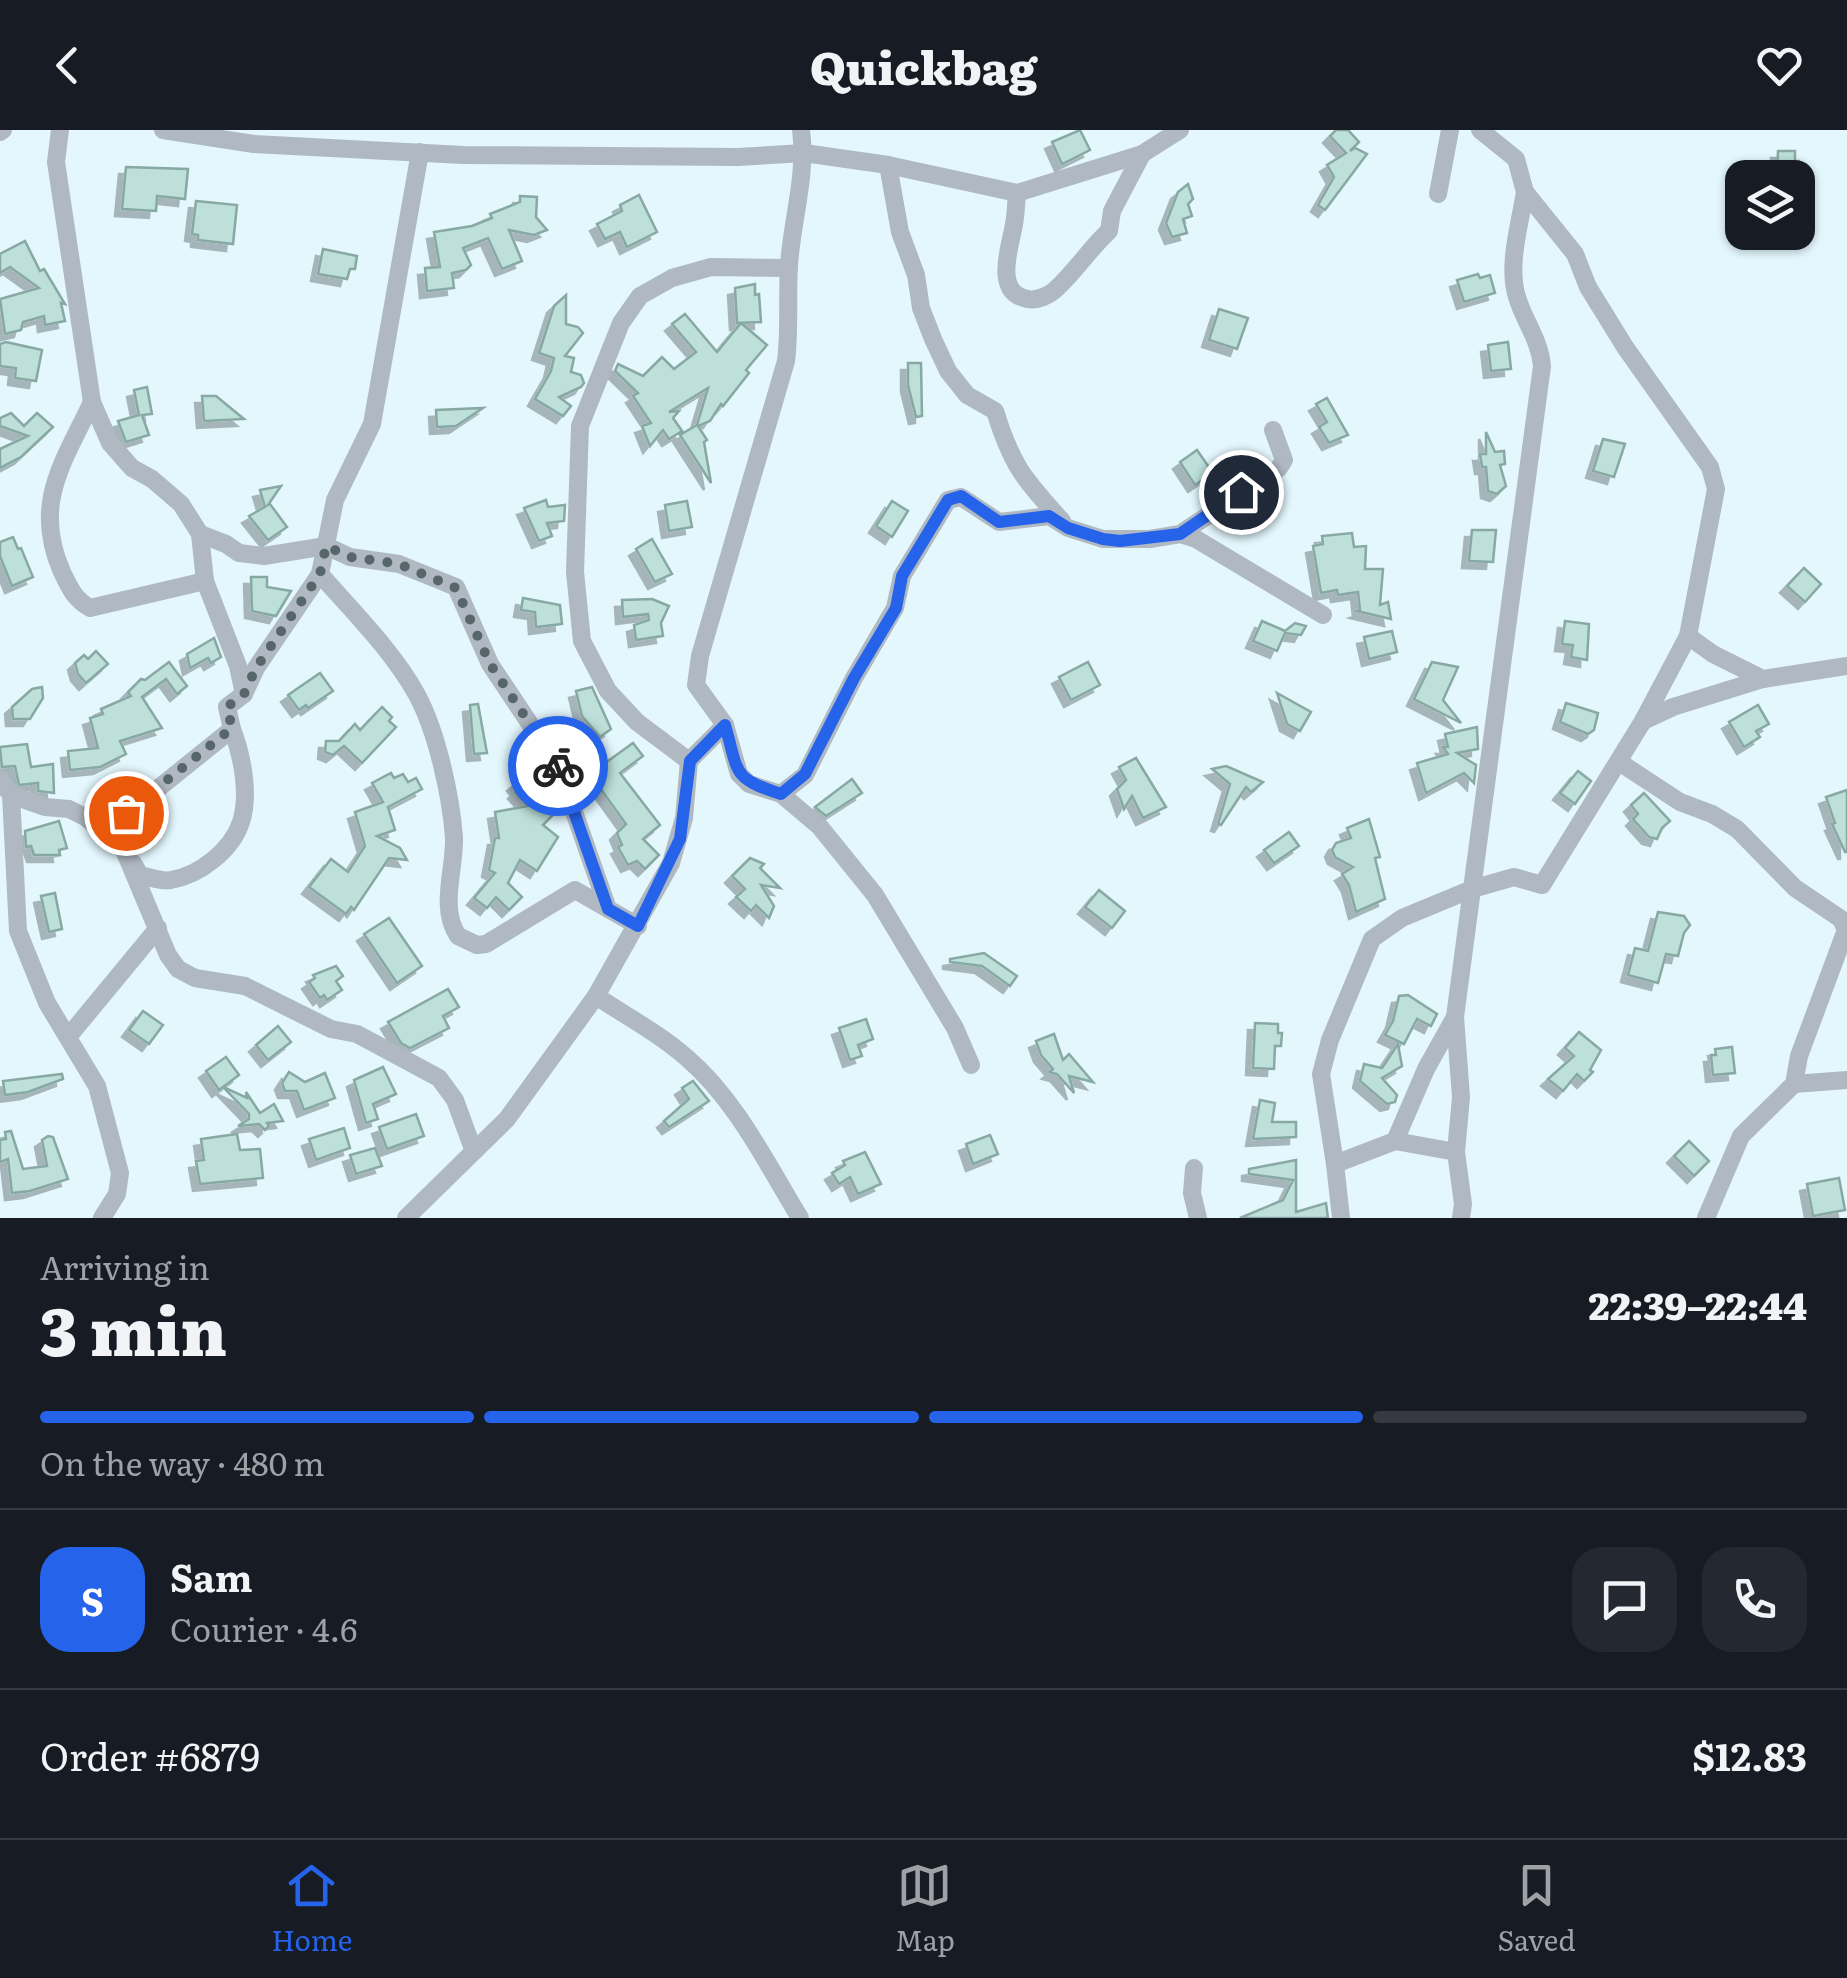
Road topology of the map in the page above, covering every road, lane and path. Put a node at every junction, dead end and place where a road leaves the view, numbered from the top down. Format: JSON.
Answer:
{"nodes":[{"id":1,"x":60,"y":130,"type":"edge"},
{"id":2,"x":163,"y":130,"type":"edge"},
{"id":3,"x":801,"y":130,"type":"edge"},
{"id":4,"x":1180,"y":130,"type":"edge"},
{"id":5,"x":1450,"y":130,"type":"edge"},
{"id":6,"x":1480,"y":130,"type":"edge"},
{"id":7,"x":420,"y":152,"type":"junction"},
{"id":8,"x":804,"y":153,"type":"junction"},
{"id":9,"x":1142,"y":154,"type":"junction"},
{"id":10,"x":888,"y":165,"type":"junction"},
{"id":11,"x":1524,"y":192,"type":"junction"},
{"id":12,"x":1017,"y":193,"type":"junction"},
{"id":13,"x":1438,"y":194,"type":"dead end"},
{"id":14,"x":788,"y":268,"type":"junction"},
{"id":15,"x":92,"y":402,"type":"junction"},
{"id":16,"x":1273,"y":430,"type":"dead end"},
{"id":17,"x":1068,"y":528,"type":"junction"},
{"id":18,"x":200,"y":534,"type":"junction"},
{"id":19,"x":1180,"y":534,"type":"junction"},
{"id":20,"x":326,"y":546,"type":"junction"},
{"id":21,"x":320,"y":574,"type":"junction"},
{"id":22,"x":205,"y":582,"type":"junction"},
{"id":23,"x":1323,"y":615,"type":"dead end"},
{"id":24,"x":1688,"y":636,"type":"junction"},
{"id":25,"x":1847,"y":666,"type":"edge"},
{"id":26,"x":1763,"y":679,"type":"junction"},
{"id":27,"x":244,"y":694,"type":"junction"},
{"id":28,"x":1643,"y":721,"type":"junction"},
{"id":29,"x":725,"y":725,"type":"junction"},
{"id":30,"x":232,"y":728,"type":"junction"},
{"id":31,"x":690,"y":761,"type":"junction"},
{"id":32,"x":1618,"y":762,"type":"junction"},
{"id":33,"x":0,"y":779,"type":"edge"},
{"id":34,"x":781,"y":794,"type":"junction"},
{"id":35,"x":12,"y":795,"type":"junction"},
{"id":36,"x":104,"y":832,"type":"junction"},
{"id":37,"x":124,"y":850,"type":"junction"},
{"id":38,"x":1472,"y":889,"type":"junction"},
{"id":39,"x":608,"y":909,"type":"junction"},
{"id":40,"x":638,"y":926,"type":"junction"},
{"id":41,"x":158,"y":928,"type":"junction"},
{"id":42,"x":596,"y":996,"type":"junction"},
{"id":43,"x":1455,"y":1017,"type":"junction"},
{"id":44,"x":68,"y":1037,"type":"junction"},
{"id":45,"x":971,"y":1065,"type":"dead end"},
{"id":46,"x":1847,"y":1080,"type":"edge"},
{"id":47,"x":1794,"y":1084,"type":"junction"},
{"id":48,"x":1395,"y":1141,"type":"junction"},
{"id":49,"x":473,"y":1149,"type":"junction"},
{"id":50,"x":1456,"y":1152,"type":"junction"},
{"id":51,"x":1335,"y":1164,"type":"junction"},
{"id":52,"x":1194,"y":1168,"type":"dead end"},
{"id":53,"x":102,"y":1218,"type":"edge"},
{"id":54,"x":406,"y":1218,"type":"edge"},
{"id":55,"x":800,"y":1218,"type":"edge"},
{"id":56,"x":1198,"y":1218,"type":"edge"},
{"id":57,"x":1341,"y":1218,"type":"edge"},
{"id":58,"x":1460,"y":1218,"type":"edge"},
{"id":59,"x":1706,"y":1218,"type":"edge"}],
"edges":[{"from":1,"to":15,"type":"street"},
{"from":2,"to":7,"type":"street"},
{"from":3,"to":8,"type":"street"},
{"from":4,"to":9,"type":"street"},
{"from":5,"to":13,"type":"street"},
{"from":6,"to":11,"type":"street"},
{"from":7,"to":8,"type":"street"},
{"from":7,"to":20,"type":"street"},
{"from":8,"to":10,"type":"street"},
{"from":8,"to":14,"type":"street"},
{"from":9,"to":12,"type":"street"},
{"from":9,"to":12,"type":"street"},
{"from":10,"to":12,"type":"street"},
{"from":10,"to":17,"type":"street"},
{"from":11,"to":24,"type":"street"},
{"from":11,"to":38,"type":"street"},
{"from":14,"to":29,"type":"street"},
{"from":14,"to":31,"type":"street"},
{"from":15,"to":18,"type":"street"},
{"from":15,"to":22,"type":"street"},
{"from":16,"to":19,"type":"street"},
{"from":17,"to":19,"type":"street"},
{"from":17,"to":34,"type":"street"},
{"from":18,"to":20,"type":"street"},
{"from":18,"to":22,"type":"street"},
{"from":19,"to":23,"type":"street"},
{"from":20,"to":21,"type":"street"},
{"from":20,"to":39,"type":"street"},
{"from":21,"to":27,"type":"street"},
{"from":21,"to":39,"type":"street"},
{"from":22,"to":27,"type":"street"},
{"from":24,"to":26,"type":"street"},
{"from":24,"to":28,"type":"street"},
{"from":25,"to":26,"type":"street"},
{"from":26,"to":28,"type":"street"},
{"from":27,"to":30,"type":"street"},
{"from":28,"to":32,"type":"street"},
{"from":29,"to":31,"type":"street"},
{"from":29,"to":34,"type":"street"},
{"from":30,"to":36,"type":"street"},
{"from":30,"to":37,"type":"street"},
{"from":31,"to":40,"type":"street"},
{"from":32,"to":38,"type":"street"},
{"from":32,"to":47,"type":"street"},
{"from":33,"to":35,"type":"street"},
{"from":34,"to":45,"type":"street"},
{"from":35,"to":36,"type":"street"},
{"from":35,"to":44,"type":"street"},
{"from":36,"to":37,"type":"street"},
{"from":37,"to":41,"type":"street"},
{"from":38,"to":43,"type":"street"},
{"from":38,"to":51,"type":"street"},
{"from":39,"to":40,"type":"street"},
{"from":40,"to":42,"type":"street"},
{"from":41,"to":44,"type":"street"},
{"from":41,"to":49,"type":"street"},
{"from":42,"to":49,"type":"street"},
{"from":42,"to":55,"type":"street"},
{"from":43,"to":48,"type":"street"},
{"from":43,"to":50,"type":"street"},
{"from":44,"to":53,"type":"street"},
{"from":46,"to":47,"type":"street"},
{"from":47,"to":59,"type":"street"},
{"from":48,"to":50,"type":"street"},
{"from":48,"to":51,"type":"street"},
{"from":49,"to":54,"type":"street"},
{"from":50,"to":58,"type":"street"},
{"from":51,"to":57,"type":"street"},
{"from":52,"to":56,"type":"street"}]}
